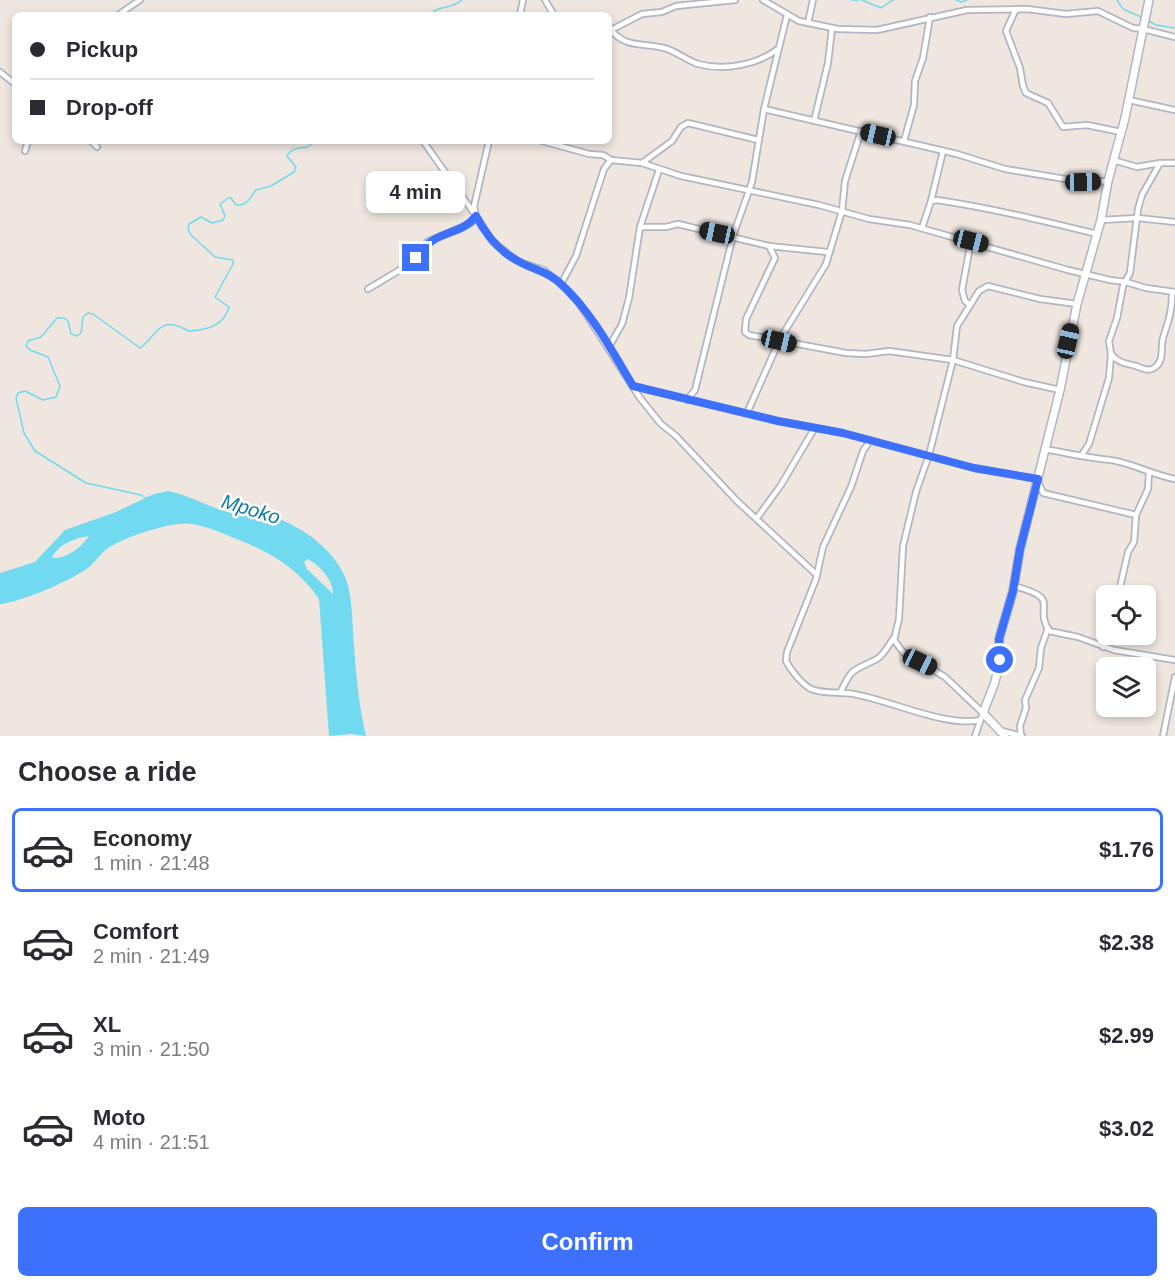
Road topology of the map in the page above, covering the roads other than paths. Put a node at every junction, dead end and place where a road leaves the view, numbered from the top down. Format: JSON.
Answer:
{"nodes":[{"id":1,"x":140,"y":0,"type":"edge"},
{"id":2,"x":735,"y":0,"type":"edge"},
{"id":3,"x":763,"y":0,"type":"edge"},
{"id":4,"x":813,"y":0,"type":"edge"},
{"id":5,"x":1149,"y":0,"type":"edge"},
{"id":6,"x":1016,"y":9,"type":"junction"},
{"id":7,"x":122,"y":12,"type":"edge"},
{"id":8,"x":788,"y":15,"type":"junction"},
{"id":9,"x":930,"y":17,"type":"junction"},
{"id":10,"x":808,"y":23,"type":"junction"},
{"id":11,"x":1144,"y":27,"type":"junction"},
{"id":12,"x":612,"y":28,"type":"edge"},
{"id":13,"x":832,"y":28,"type":"junction"},
{"id":14,"x":612,"y":31,"type":"edge"},
{"id":15,"x":1175,"y":38,"type":"edge"},
{"id":16,"x":778,"y":49,"type":"junction"},
{"id":17,"x":0,"y":72,"type":"edge"},
{"id":18,"x":12,"y":82,"type":"edge"},
{"id":19,"x":1129,"y":100,"type":"junction"},
{"id":20,"x":764,"y":109,"type":"junction"},
{"id":21,"x":1175,"y":110,"type":"edge"},
{"id":22,"x":814,"y":121,"type":"junction"},
{"id":23,"x":861,"y":131,"type":"junction"},
{"id":24,"x":1121,"y":132,"type":"junction"},
{"id":25,"x":758,"y":140,"type":"junction"},
{"id":26,"x":904,"y":141,"type":"junction"},
{"id":27,"x":26,"y":144,"type":"edge"},
{"id":28,"x":94,"y":144,"type":"edge"},
{"id":29,"x":425,"y":144,"type":"edge"},
{"id":30,"x":488,"y":144,"type":"edge"},
{"id":31,"x":553,"y":144,"type":"edge"},
{"id":32,"x":97,"y":147,"type":"dead end"},
{"id":33,"x":25,"y":151,"type":"dead end"},
{"id":34,"x":944,"y":151,"type":"junction"},
{"id":35,"x":611,"y":160,"type":"junction"},
{"id":36,"x":1113,"y":160,"type":"junction"},
{"id":37,"x":642,"y":163,"type":"junction"},
{"id":38,"x":1160,"y":163,"type":"junction"},
{"id":39,"x":1175,"y":163,"type":"edge"},
{"id":40,"x":659,"y":170,"type":"junction"},
{"id":41,"x":1108,"y":182,"type":"junction"},
{"id":42,"x":750,"y":191,"type":"junction"},
{"id":43,"x":931,"y":201,"type":"junction"},
{"id":44,"x":842,"y":211,"type":"junction"},
{"id":45,"x":476,"y":216,"type":"junction"},
{"id":46,"x":1138,"y":218,"type":"junction"},
{"id":47,"x":1101,"y":220,"type":"junction"},
{"id":48,"x":1175,"y":222,"type":"edge"},
{"id":49,"x":640,"y":227,"type":"junction"},
{"id":50,"x":922,"y":228,"type":"junction"},
{"id":51,"x":1097,"y":234,"type":"junction"},
{"id":52,"x":733,"y":236,"type":"junction"},
{"id":53,"x":971,"y":241,"type":"junction"},
{"id":54,"x":768,"y":246,"type":"junction"},
{"id":55,"x":827,"y":252,"type":"junction"},
{"id":56,"x":1084,"y":274,"type":"junction"},
{"id":57,"x":1126,"y":282,"type":"junction"},
{"id":58,"x":561,"y":284,"type":"junction"},
{"id":59,"x":368,"y":289,"type":"dead end"},
{"id":60,"x":1174,"y":292,"type":"edge"},
{"id":61,"x":1077,"y":304,"type":"junction"},
{"id":62,"x":970,"y":305,"type":"junction"},
{"id":63,"x":779,"y":341,"type":"junction"},
{"id":64,"x":609,"y":347,"type":"junction"},
{"id":65,"x":1111,"y":354,"type":"junction"},
{"id":66,"x":953,"y":360,"type":"junction"},
{"id":67,"x":633,"y":386,"type":"junction"},
{"id":68,"x":1060,"y":390,"type":"junction"},
{"id":69,"x":687,"y":400,"type":"junction"},
{"id":70,"x":747,"y":413,"type":"junction"},
{"id":71,"x":814,"y":429,"type":"junction"},
{"id":72,"x":870,"y":441,"type":"junction"},
{"id":73,"x":1044,"y":449,"type":"junction"},
{"id":74,"x":929,"y":455,"type":"junction"},
{"id":75,"x":1082,"y":456,"type":"junction"},
{"id":76,"x":1149,"y":473,"type":"junction"},
{"id":77,"x":1038,"y":479,"type":"junction"},
{"id":78,"x":1175,"y":479,"type":"edge"},
{"id":79,"x":1136,"y":515,"type":"junction"},
{"id":80,"x":757,"y":518,"type":"junction"},
{"id":81,"x":817,"y":575,"type":"junction"},
{"id":82,"x":1120,"y":585,"type":"edge"},
{"id":83,"x":1014,"y":586,"type":"junction"},
{"id":84,"x":1048,"y":628,"type":"junction"},
{"id":85,"x":895,"y":636,"type":"junction"},
{"id":86,"x":1103,"y":647,"type":"joint"},
{"id":87,"x":1175,"y":660,"type":"edge"},
{"id":88,"x":1175,"y":677,"type":"edge"},
{"id":89,"x":840,"y":693,"type":"junction"},
{"id":90,"x":981,"y":717,"type":"junction"},
{"id":91,"x":1002,"y":733,"type":"edge"},
{"id":92,"x":975,"y":736,"type":"edge"},
{"id":93,"x":1022,"y":736,"type":"edge"},
{"id":94,"x":1163,"y":736,"type":"edge"}],
"edges":[{"from":1,"to":7,"type":"street"},
{"from":2,"to":12,"type":"street"},
{"from":3,"to":8,"type":"street"},
{"from":4,"to":10,"type":"street"},
{"from":5,"to":11,"type":"street"},
{"from":6,"to":9,"type":"street"},
{"from":6,"to":11,"type":"street"},
{"from":6,"to":24,"type":"street"},
{"from":8,"to":10,"type":"street"},
{"from":8,"to":16,"type":"street"},
{"from":9,"to":13,"type":"street"},
{"from":9,"to":26,"type":"street"},
{"from":10,"to":13,"type":"street"},
{"from":11,"to":15,"type":"street"},
{"from":11,"to":19,"type":"street"},
{"from":13,"to":22,"type":"street"},
{"from":14,"to":16,"type":"street"},
{"from":16,"to":20,"type":"street"},
{"from":17,"to":18,"type":"street"},
{"from":19,"to":21,"type":"street"},
{"from":19,"to":24,"type":"street"},
{"from":20,"to":22,"type":"street"},
{"from":20,"to":25,"type":"street"},
{"from":22,"to":23,"type":"street"},
{"from":23,"to":26,"type":"street"},
{"from":23,"to":44,"type":"street"},
{"from":24,"to":36,"type":"street"},
{"from":25,"to":37,"type":"street"},
{"from":25,"to":42,"type":"street"},
{"from":26,"to":34,"type":"street"},
{"from":27,"to":33,"type":"street"},
{"from":28,"to":32,"type":"street"},
{"from":29,"to":45,"type":"street"},
{"from":30,"to":45,"type":"street"},
{"from":31,"to":35,"type":"street"},
{"from":34,"to":41,"type":"street"},
{"from":34,"to":43,"type":"street"},
{"from":35,"to":37,"type":"street"},
{"from":35,"to":58,"type":"street"},
{"from":36,"to":38,"type":"street"},
{"from":36,"to":41,"type":"street"},
{"from":37,"to":40,"type":"street"},
{"from":38,"to":39,"type":"street"},
{"from":38,"to":46,"type":"street"},
{"from":40,"to":42,"type":"street"},
{"from":40,"to":49,"type":"street"},
{"from":41,"to":47,"type":"street"},
{"from":42,"to":44,"type":"street"},
{"from":42,"to":52,"type":"street"},
{"from":43,"to":50,"type":"street"},
{"from":43,"to":51,"type":"street"},
{"from":44,"to":50,"type":"street"},
{"from":44,"to":55,"type":"street"},
{"from":45,"to":58,"type":"street"},
{"from":45,"to":59,"type":"street"},
{"from":46,"to":47,"type":"street"},
{"from":46,"to":48,"type":"street"},
{"from":46,"to":57,"type":"street"},
{"from":47,"to":51,"type":"street"},
{"from":49,"to":52,"type":"street"},
{"from":49,"to":64,"type":"street"},
{"from":50,"to":53,"type":"street"},
{"from":51,"to":56,"type":"street"},
{"from":52,"to":54,"type":"street"},
{"from":52,"to":69,"type":"street"},
{"from":53,"to":56,"type":"street"},
{"from":53,"to":62,"type":"street"},
{"from":54,"to":55,"type":"street"},
{"from":54,"to":63,"type":"street"},
{"from":55,"to":63,"type":"street"},
{"from":56,"to":57,"type":"street"},
{"from":56,"to":61,"type":"street"},
{"from":57,"to":60,"type":"street"},
{"from":57,"to":65,"type":"street"},
{"from":58,"to":64,"type":"street"},
{"from":60,"to":65,"type":"street"},
{"from":61,"to":62,"type":"street"},
{"from":61,"to":68,"type":"street"},
{"from":62,"to":66,"type":"street"},
{"from":63,"to":66,"type":"street"},
{"from":63,"to":70,"type":"street"},
{"from":64,"to":67,"type":"street"},
{"from":65,"to":75,"type":"street"},
{"from":66,"to":68,"type":"street"},
{"from":66,"to":74,"type":"street"},
{"from":67,"to":69,"type":"street"},
{"from":67,"to":80,"type":"street"},
{"from":68,"to":73,"type":"street"},
{"from":69,"to":70,"type":"street"},
{"from":70,"to":71,"type":"street"},
{"from":71,"to":72,"type":"street"},
{"from":71,"to":80,"type":"street"},
{"from":72,"to":74,"type":"street"},
{"from":72,"to":81,"type":"street"},
{"from":73,"to":75,"type":"street"},
{"from":73,"to":77,"type":"street"},
{"from":74,"to":77,"type":"street"},
{"from":74,"to":85,"type":"street"},
{"from":75,"to":76,"type":"street"},
{"from":76,"to":78,"type":"street"},
{"from":76,"to":79,"type":"street"},
{"from":77,"to":79,"type":"street"},
{"from":77,"to":83,"type":"street"},
{"from":79,"to":82,"type":"street"},
{"from":80,"to":81,"type":"street"},
{"from":81,"to":89,"type":"street"},
{"from":83,"to":84,"type":"street"},
{"from":83,"to":90,"type":"street"},
{"from":84,"to":86,"type":"street"},
{"from":84,"to":93,"type":"street"},
{"from":85,"to":89,"type":"street"},
{"from":85,"to":90,"type":"street"},
{"from":86,"to":87,"type":"street"},
{"from":88,"to":94,"type":"street"},
{"from":89,"to":90,"type":"street"},
{"from":90,"to":91,"type":"street"},
{"from":90,"to":92,"type":"street"},
{"from":91,"to":93,"type":"street"}]}
